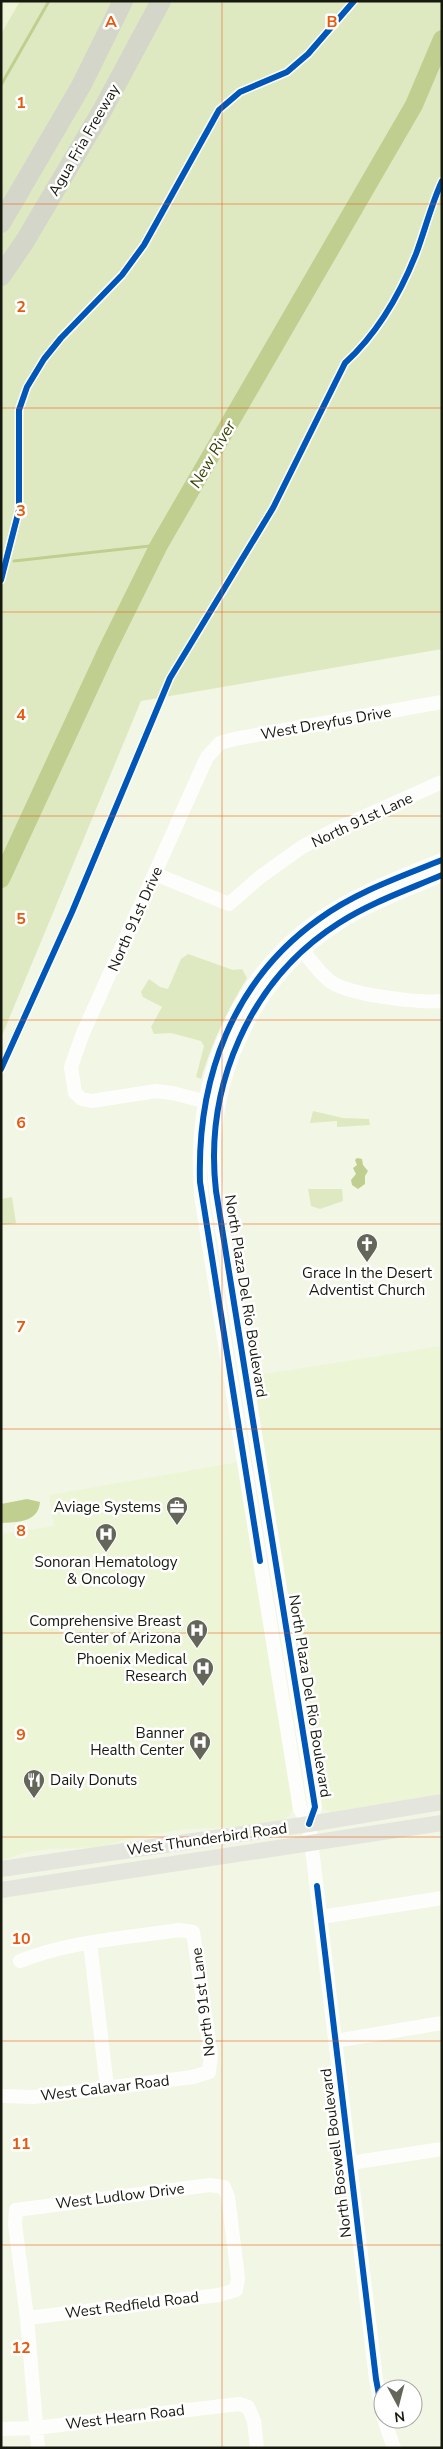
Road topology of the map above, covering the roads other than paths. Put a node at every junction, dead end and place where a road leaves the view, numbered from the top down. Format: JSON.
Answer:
{"nodes":[{"id":1,"x":123,"y":1,"type":"edge"},
{"id":2,"x":162,"y":1,"type":"edge"},
{"id":3,"x":1,"y":223,"type":"edge"},
{"id":4,"x":1,"y":276,"type":"edge"},
{"id":5,"x":442,"y":702,"type":"edge"},
{"id":6,"x":214,"y":749,"type":"joint"},
{"id":7,"x":442,"y":782,"type":"edge"},
{"id":8,"x":442,"y":860,"type":"edge"},
{"id":9,"x":155,"y":874,"type":"junction"},
{"id":10,"x":442,"y":875,"type":"edge"},
{"id":11,"x":298,"y":945,"type":"junction"},
{"id":12,"x":442,"y":1002,"type":"edge"},
{"id":13,"x":234,"y":1032,"type":"junction"},
{"id":14,"x":204,"y":1101,"type":"junction"},
{"id":15,"x":206,"y":1152,"type":"junction"},
{"id":16,"x":235,"y":1308,"type":"junction"},
{"id":17,"x":220,"y":1310,"type":"junction"},
{"id":18,"x":249,"y":1392,"type":"junction"},
{"id":19,"x":234,"y":1394,"type":"junction"},
{"id":20,"x":264,"y":1485,"type":"junction"},
{"id":21,"x":248,"y":1487,"type":"junction"},
{"id":22,"x":278,"y":1574,"type":"junction"},
{"id":23,"x":262,"y":1576,"type":"junction"},
{"id":24,"x":299,"y":1707,"type":"junction"},
{"id":25,"x":283,"y":1708,"type":"junction"},
{"id":26,"x":442,"y":1802,"type":"edge"},
{"id":27,"x":442,"y":1823,"type":"edge"},
{"id":28,"x":309,"y":1824,"type":"junction"},
{"id":29,"x":312,"y":1844,"type":"junction"},
{"id":30,"x":1,"y":1869,"type":"edge"},
{"id":31,"x":1,"y":1890,"type":"edge"},
{"id":32,"x":442,"y":1898,"type":"edge"},
{"id":33,"x":321,"y":1917,"type":"junction"},
{"id":34,"x":90,"y":1943,"type":"junction"},
{"id":35,"x":20,"y":1960,"type":"dead end"},
{"id":36,"x":442,"y":2023,"type":"edge"},
{"id":37,"x":335,"y":2040,"type":"junction"},
{"id":38,"x":209,"y":2072,"type":"joint"},
{"id":39,"x":107,"y":2088,"type":"junction"},
{"id":40,"x":1,"y":2096,"type":"edge"},
{"id":41,"x":442,"y":2149,"type":"edge"},
{"id":42,"x":350,"y":2163,"type":"junction"},
{"id":43,"x":236,"y":2290,"type":"joint"},
{"id":44,"x":28,"y":2318,"type":"junction"},
{"id":45,"x":376,"y":2379,"type":"edge"},
{"id":46,"x":35,"y":2428,"type":"junction"},
{"id":47,"x":1,"y":2429,"type":"edge"},
{"id":48,"x":387,"y":2429,"type":"edge"},
{"id":49,"x":38,"y":2448,"type":"edge"},
{"id":50,"x":257,"y":2448,"type":"edge"},
{"id":51,"x":394,"y":2448,"type":"edge"}],
"edges":[{"from":1,"to":3,"type":"highway","name":"Agua Fria Freeway"},
{"from":2,"to":4,"type":"highway","name":"Agua Fria Freeway"},
{"from":5,"to":6,"type":"street","name":"West Dreyfus Drive"},
{"from":6,"to":9,"type":"street","name":"North 91st Drive"},
{"from":7,"to":9,"type":"street","name":"North 91st Lane"},
{"from":8,"to":11,"type":"street","name":"North Plaza Del Rio Boulevard"},
{"from":9,"to":14,"type":"street","name":"North 91st Drive"},
{"from":10,"to":11,"type":"street","name":"North Plaza Del Rio Boulevard"},
{"from":11,"to":12,"type":"street"},
{"from":11,"to":13,"type":"street","name":"North Plaza Del Rio Boulevard"},
{"from":13,"to":14,"type":"street","name":"North Plaza Del Rio Boulevard"},
{"from":13,"to":15,"type":"street","name":"North Plaza Del Rio Boulevard"},
{"from":14,"to":15,"type":"street","name":"North Plaza Del Rio Boulevard"},
{"from":15,"to":16,"type":"street","name":"North Plaza Del Rio Boulevard"},
{"from":15,"to":17,"type":"street","name":"North Plaza Del Rio Boulevard"},
{"from":16,"to":17,"type":"street"},
{"from":16,"to":18,"type":"street","name":"North Plaza Del Rio Boulevard"},
{"from":17,"to":19,"type":"street","name":"North Plaza Del Rio Boulevard"},
{"from":18,"to":19,"type":"street"},
{"from":18,"to":20,"type":"street","name":"North Plaza Del Rio Boulevard"},
{"from":19,"to":21,"type":"street","name":"North Plaza Del Rio Boulevard"},
{"from":20,"to":21,"type":"street"},
{"from":20,"to":22,"type":"street","name":"North Plaza Del Rio Boulevard"},
{"from":21,"to":23,"type":"street","name":"North Plaza Del Rio Boulevard"},
{"from":22,"to":23,"type":"street"},
{"from":22,"to":24,"type":"street","name":"North Plaza Del Rio Boulevard"},
{"from":23,"to":25,"type":"street","name":"North Plaza Del Rio Boulevard"},
{"from":24,"to":25,"type":"street"},
{"from":24,"to":28,"type":"street","name":"North Plaza Del Rio Boulevard"},
{"from":25,"to":28,"type":"street","name":"North Plaza Del Rio Boulevard"},
{"from":26,"to":28,"type":"main road","name":"West Thunderbird Road"},
{"from":27,"to":29,"type":"main road","name":"West Thunderbird Road"},
{"from":28,"to":29,"type":"street"},
{"from":28,"to":30,"type":"main road","name":"West Thunderbird Road"},
{"from":29,"to":31,"type":"main road","name":"West Thunderbird Road"},
{"from":29,"to":33,"type":"street","name":"North Boswell Boulevard"},
{"from":32,"to":33,"type":"street"},
{"from":33,"to":37,"type":"street","name":"North Boswell Boulevard"},
{"from":34,"to":35,"type":"street"},
{"from":34,"to":38,"type":"street","name":"North 91st Lane"},
{"from":34,"to":39,"type":"street"},
{"from":36,"to":37,"type":"street"},
{"from":37,"to":42,"type":"street","name":"North Boswell Boulevard"},
{"from":38,"to":39,"type":"street","name":"West Calavar Road"},
{"from":39,"to":40,"type":"street","name":"West Calavar Road"},
{"from":41,"to":42,"type":"street"},
{"from":42,"to":45,"type":"street","name":"North Boswell Boulevard"},
{"from":43,"to":44,"type":"street","name":"West Redfield Road"},
{"from":43,"to":44,"type":"street","name":"West Ludlow Drive"},
{"from":44,"to":46,"type":"street"},
{"from":46,"to":47,"type":"street","name":"West Hearn Road"},
{"from":46,"to":49,"type":"street"},
{"from":46,"to":50,"type":"street","name":"West Hearn Road"},
{"from":48,"to":51,"type":"street","name":"North Boswell Boulevard"}]}
